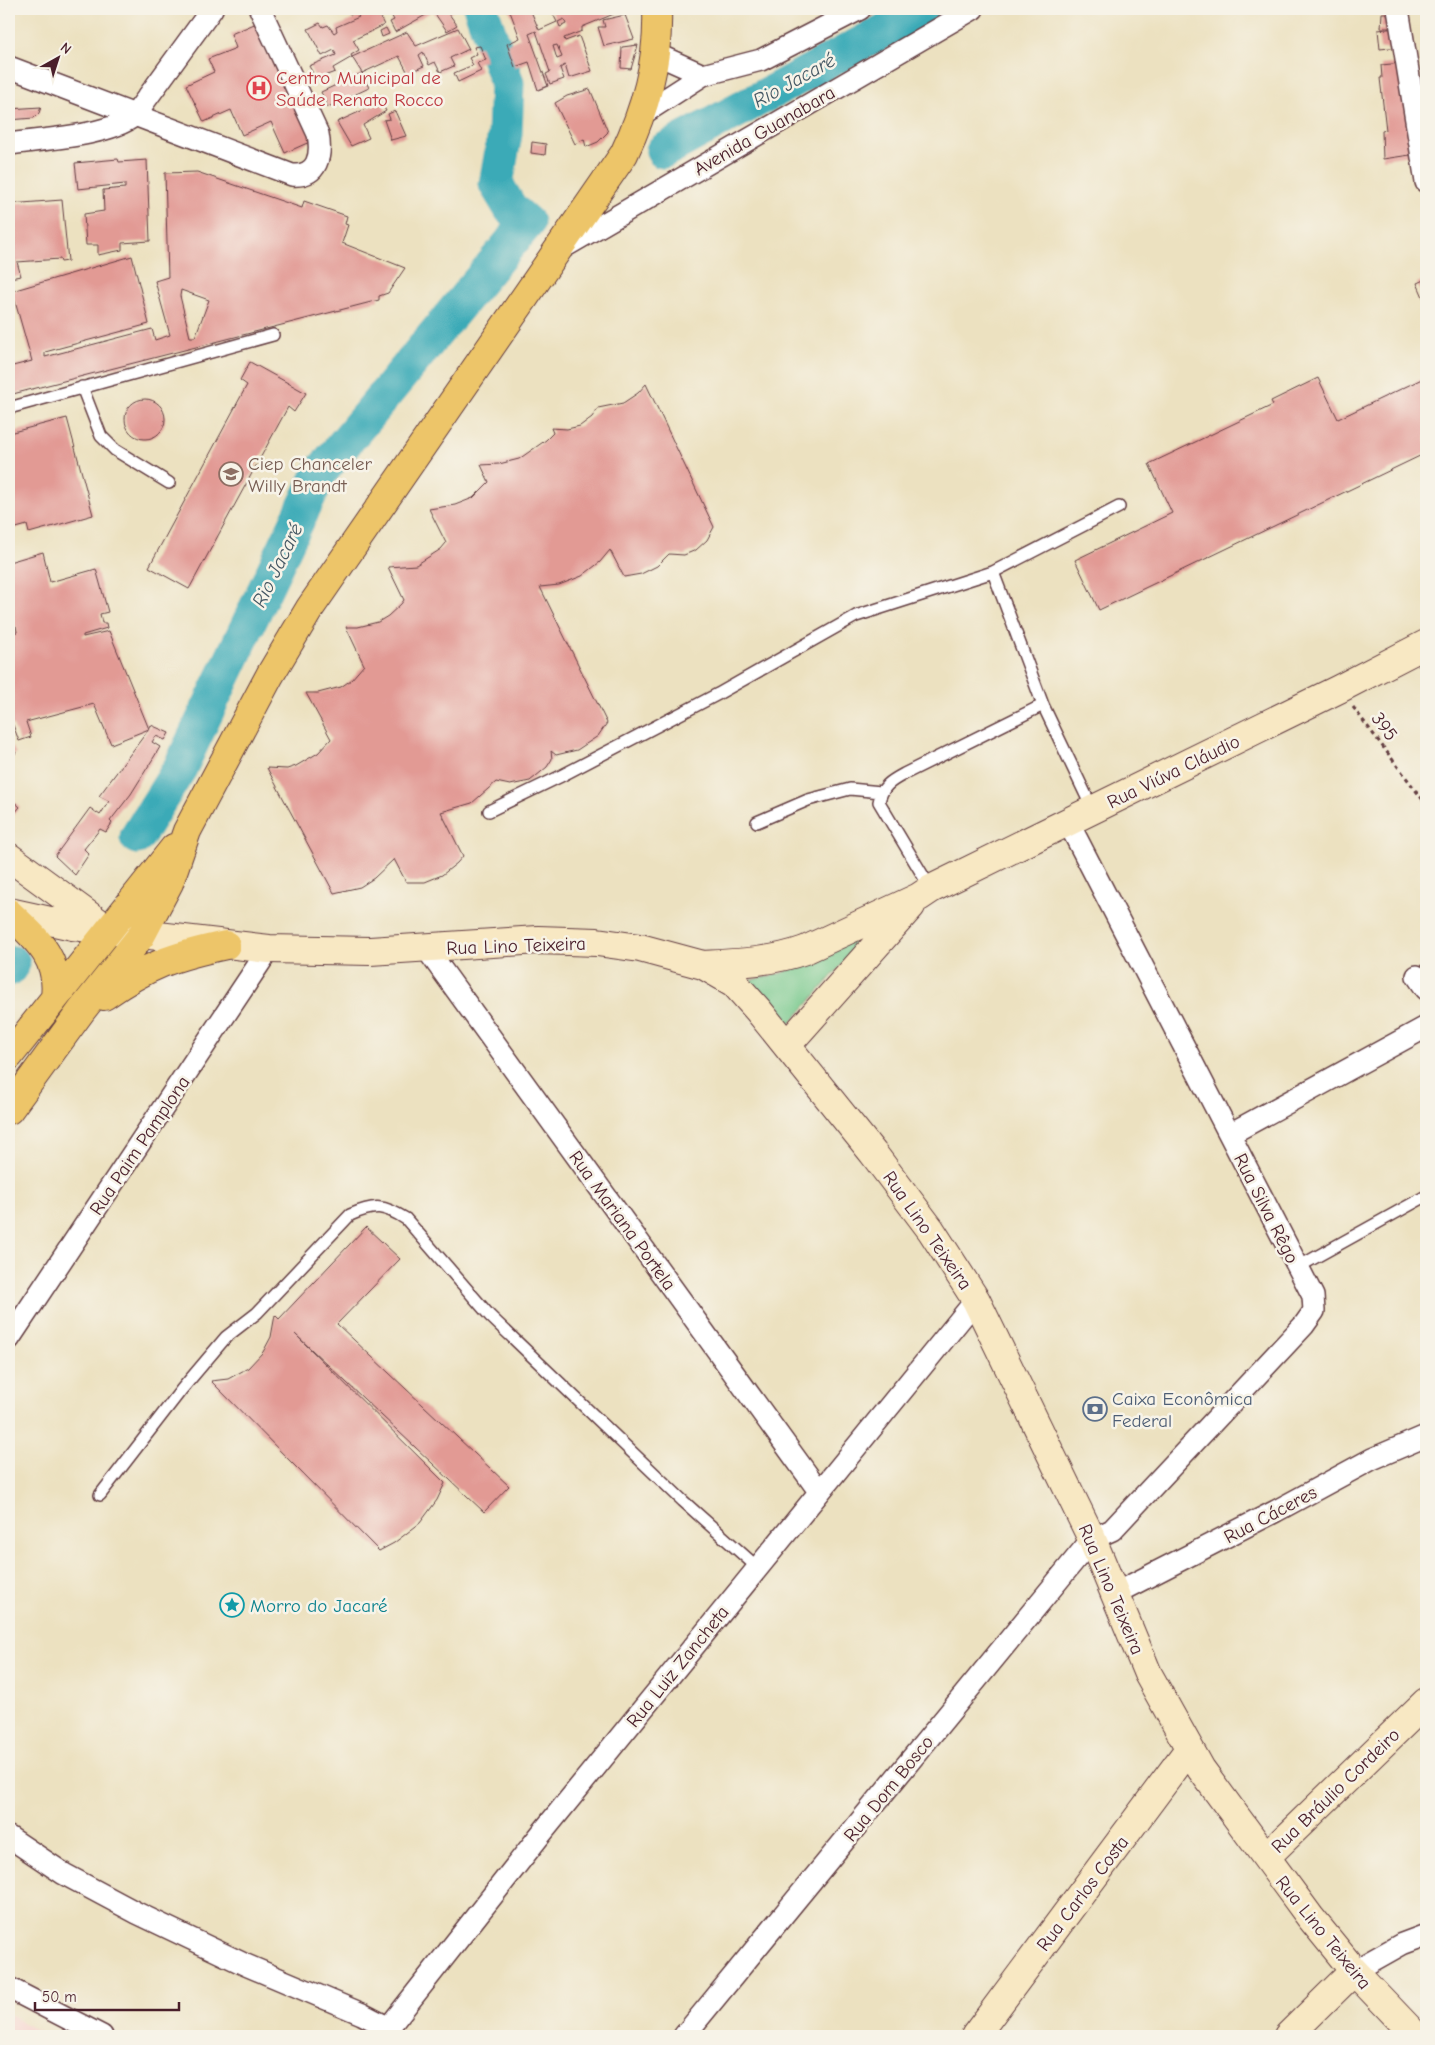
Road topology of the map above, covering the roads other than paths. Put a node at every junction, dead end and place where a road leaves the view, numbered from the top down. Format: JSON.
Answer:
{"nodes":[{"id":1,"x":212,"y":9,"type":"edge"},
{"id":2,"x":260,"y":9,"type":"edge"},
{"id":3,"x":658,"y":9,"type":"edge"},
{"id":4,"x":860,"y":9,"type":"edge"},
{"id":5,"x":972,"y":9,"type":"edge"},
{"id":6,"x":1398,"y":9,"type":"edge"},
{"id":7,"x":656,"y":54,"type":"junction"},
{"id":8,"x":9,"y":68,"type":"edge"},
{"id":9,"x":703,"y":75,"type":"junction"},
{"id":10,"x":641,"y":115,"type":"junction"},
{"id":11,"x":134,"y":116,"type":"junction"},
{"id":12,"x":9,"y":144,"type":"edge"},
{"id":13,"x":1426,"y":182,"type":"edge"},
{"id":14,"x":558,"y":248,"type":"junction"},
{"id":15,"x":273,"y":335,"type":"dead end"},
{"id":16,"x":82,"y":387,"type":"junction"},
{"id":17,"x":9,"y":408,"type":"edge"},
{"id":18,"x":169,"y":484,"type":"dead end"},
{"id":19,"x":1120,"y":507,"type":"dead end"},
{"id":20,"x":994,"y":572,"type":"junction"},
{"id":21,"x":1426,"y":644,"type":"edge"},
{"id":22,"x":1043,"y":705,"type":"junction"},
{"id":23,"x":881,"y":792,"type":"junction"},
{"id":24,"x":1093,"y":810,"type":"junction"},
{"id":25,"x":489,"y":811,"type":"dead end"},
{"id":26,"x":757,"y":822,"type":"dead end"},
{"id":27,"x":1068,"y":822,"type":"junction"},
{"id":28,"x":187,"y":831,"type":"junction"},
{"id":29,"x":9,"y":857,"type":"edge"},
{"id":30,"x":925,"y":893,"type":"junction"},
{"id":31,"x":9,"y":912,"type":"edge"},
{"id":32,"x":109,"y":930,"type":"junction"},
{"id":33,"x":141,"y":936,"type":"junction"},
{"id":34,"x":226,"y":945,"type":"junction"},
{"id":35,"x":426,"y":948,"type":"junction"},
{"id":36,"x":269,"y":949,"type":"junction"},
{"id":37,"x":703,"y":965,"type":"junction"},
{"id":38,"x":55,"y":996,"type":"junction"},
{"id":39,"x":82,"y":1010,"type":"junction"},
{"id":40,"x":1426,"y":1027,"type":"edge"},
{"id":41,"x":787,"y":1046,"type":"junction"},
{"id":42,"x":9,"y":1056,"type":"edge"},
{"id":43,"x":9,"y":1110,"type":"edge"},
{"id":44,"x":1230,"y":1134,"type":"junction"},
{"id":45,"x":1426,"y":1196,"type":"edge"},
{"id":46,"x":1298,"y":1267,"type":"junction"},
{"id":47,"x":976,"y":1300,"type":"junction"},
{"id":48,"x":9,"y":1339,"type":"edge"},
{"id":49,"x":1426,"y":1436,"type":"edge"},
{"id":50,"x":819,"y":1491,"type":"junction"},
{"id":51,"x":100,"y":1495,"type":"dead end"},
{"id":52,"x":1092,"y":1539,"type":"junction"},
{"id":53,"x":757,"y":1567,"type":"junction"},
{"id":54,"x":1114,"y":1594,"type":"junction"},
{"id":55,"x":1426,"y":1702,"type":"edge"},
{"id":56,"x":1189,"y":1749,"type":"junction"},
{"id":57,"x":9,"y":1837,"type":"edge"},
{"id":58,"x":1266,"y":1857,"type":"junction"},
{"id":59,"x":1426,"y":1935,"type":"edge"},
{"id":60,"x":1354,"y":1972,"type":"junction"},
{"id":61,"x":9,"y":1988,"type":"edge"},
{"id":62,"x":386,"y":2032,"type":"edge"},
{"id":63,"x":102,"y":2036,"type":"edge"},
{"id":64,"x":684,"y":2036,"type":"edge"},
{"id":65,"x":975,"y":2036,"type":"edge"},
{"id":66,"x":1288,"y":2036,"type":"edge"},
{"id":67,"x":1416,"y":2036,"type":"edge"}],
"edges":[{"from":1,"to":11,"type":"street"},
{"from":2,"to":11,"type":"street"},
{"from":3,"to":7,"type":"main road"},
{"from":4,"to":9,"type":"street"},
{"from":5,"to":14,"type":"street","name":"Avenida Guanabara"},
{"from":6,"to":13,"type":"street"},
{"from":7,"to":9,"type":"street"},
{"from":7,"to":10,"type":"main road"},
{"from":8,"to":11,"type":"street"},
{"from":9,"to":10,"type":"street"},
{"from":10,"to":14,"type":"main road"},
{"from":11,"to":12,"type":"street"},
{"from":14,"to":28,"type":"main road"},
{"from":15,"to":16,"type":"lane"},
{"from":16,"to":17,"type":"lane"},
{"from":16,"to":18,"type":"lane"},
{"from":19,"to":20,"type":"lane"},
{"from":20,"to":22,"type":"lane"},
{"from":20,"to":25,"type":"lane"},
{"from":21,"to":24,"type":"main road","name":"Rua Viúva Cláudio"},
{"from":22,"to":23,"type":"lane"},
{"from":22,"to":24,"type":"lane"},
{"from":23,"to":26,"type":"lane"},
{"from":23,"to":30,"type":"lane"},
{"from":24,"to":27,"type":"main road","name":"Rua Viúva Cláudio"},
{"from":27,"to":30,"type":"main road","name":"Rua Viúva Cláudio"},
{"from":27,"to":44,"type":"street","name":"Rua Silva Rêgo"},
{"from":28,"to":32,"type":"main road"},
{"from":28,"to":33,"type":"main road"},
{"from":29,"to":32,"type":"main road"},
{"from":30,"to":37,"type":"main road","name":"Rua Viúva Cláudio"},
{"from":30,"to":41,"type":"main road"},
{"from":31,"to":32,"type":"main road","name":"Rua Lino Teixeira"},
{"from":31,"to":38,"type":"main road"},
{"from":32,"to":33,"type":"main road","name":"Rua Lino Teixeira"},
{"from":32,"to":38,"type":"main road"},
{"from":33,"to":34,"type":"main road","name":"Rua Lino Teixeira"},
{"from":33,"to":39,"type":"main road"},
{"from":34,"to":36,"type":"main road","name":"Rua Lino Teixeira"},
{"from":34,"to":39,"type":"main road"},
{"from":35,"to":36,"type":"main road","name":"Rua Lino Teixeira"},
{"from":35,"to":37,"type":"main road","name":"Rua Lino Teixeira"},
{"from":35,"to":50,"type":"street","name":"Rua Mariana Portela"},
{"from":36,"to":48,"type":"street","name":"Rua Paim Pamplona"},
{"from":37,"to":41,"type":"main road","name":"Rua Lino Teixeira"},
{"from":38,"to":42,"type":"main road"},
{"from":39,"to":43,"type":"main road"},
{"from":40,"to":44,"type":"street"},
{"from":41,"to":47,"type":"main road","name":"Rua Lino Teixeira"},
{"from":44,"to":46,"type":"street","name":"Rua Silva Rêgo"},
{"from":45,"to":46,"type":"lane"},
{"from":46,"to":52,"type":"street","name":"Rua Silva Rêgo"},
{"from":47,"to":50,"type":"street","name":"Rua Luiz Zancheta"},
{"from":47,"to":52,"type":"main road","name":"Rua Lino Teixeira"},
{"from":49,"to":54,"type":"street","name":"Rua Cáceres"},
{"from":50,"to":53,"type":"street","name":"Rua Luiz Zancheta"},
{"from":51,"to":53,"type":"lane"},
{"from":52,"to":54,"type":"main road","name":"Rua Lino Teixeira"},
{"from":52,"to":64,"type":"street","name":"Rua Dom Bosco"},
{"from":53,"to":62,"type":"street","name":"Rua Luiz Zancheta"},
{"from":54,"to":56,"type":"main road","name":"Rua Lino Teixeira"},
{"from":55,"to":58,"type":"main road","name":"Rua Bráulio Cordeiro"},
{"from":56,"to":58,"type":"main road","name":"Rua Lino Teixeira"},
{"from":56,"to":65,"type":"main road","name":"Rua Carlos Costa"},
{"from":57,"to":62,"type":"street"},
{"from":58,"to":60,"type":"main road","name":"Rua Lino Teixeira"},
{"from":59,"to":60,"type":"street"},
{"from":60,"to":66,"type":"main road"},
{"from":60,"to":67,"type":"main road","name":"Rua Lino Teixeira"},
{"from":61,"to":63,"type":"street"}]}
